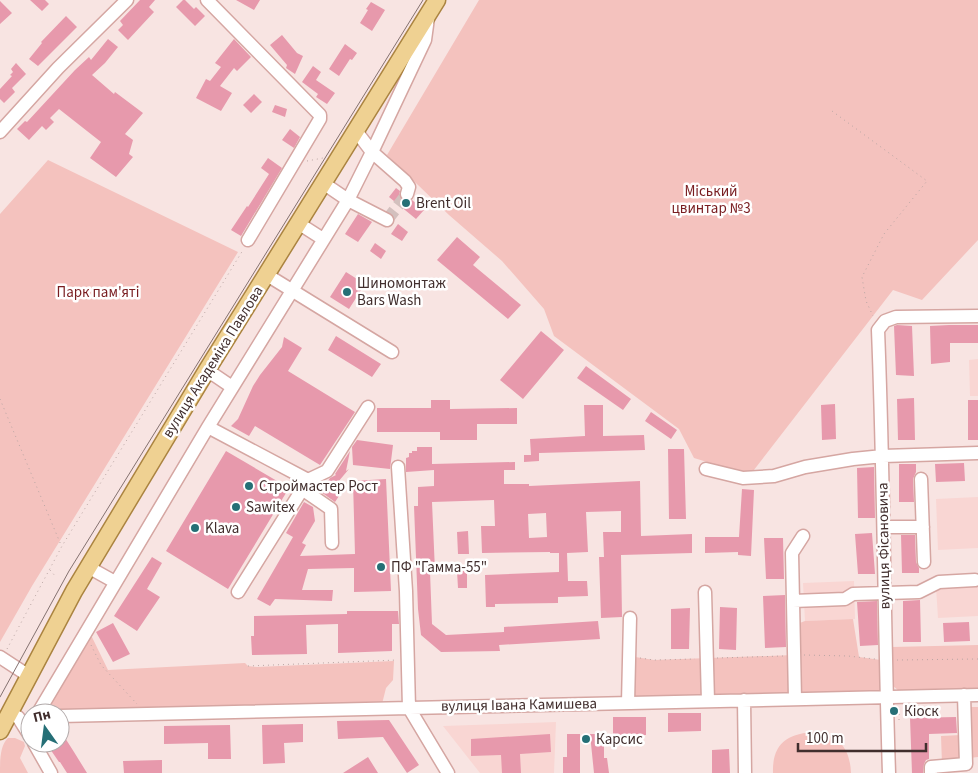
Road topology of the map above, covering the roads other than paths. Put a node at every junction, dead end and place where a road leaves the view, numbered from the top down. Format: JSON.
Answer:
{"nodes":[{"id":1,"x":127,"y":0,"type":"edge"},
{"id":2,"x":207,"y":0,"type":"edge"},
{"id":3,"x":433,"y":7,"type":"edge"},
{"id":4,"x":356,"y":131,"type":"junction"},
{"id":5,"x":0,"y":132,"type":"edge"},
{"id":6,"x":372,"y":152,"type":"junction"},
{"id":7,"x":323,"y":184,"type":"junction"},
{"id":8,"x":407,"y":194,"type":"dead end"},
{"id":9,"x":348,"y":200,"type":"junction"},
{"id":10,"x":387,"y":220,"type":"dead end"},
{"id":11,"x":298,"y":223,"type":"junction"},
{"id":12,"x":323,"y":239,"type":"junction"},
{"id":13,"x":248,"y":240,"type":"road end"},
{"id":14,"x":267,"y":275,"type":"junction"},
{"id":15,"x":292,"y":290,"type":"junction"},
{"id":16,"x":978,"y":316,"type":"edge"},
{"id":17,"x":392,"y":352,"type":"dead end"},
{"id":18,"x":207,"y":370,"type":"junction"},
{"id":19,"x":232,"y":387,"type":"junction"},
{"id":20,"x":368,"y":407,"type":"dead end"},
{"id":21,"x":208,"y":426,"type":"junction"},
{"id":22,"x":978,"y":453,"type":"edge"},
{"id":23,"x":883,"y":456,"type":"junction"},
{"id":24,"x":398,"y":467,"type":"dead end"},
{"id":25,"x":706,"y":469,"type":"dead end"},
{"id":26,"x":921,"y":479,"type":"dead end"},
{"id":27,"x":305,"y":485,"type":"junction"},
{"id":28,"x":923,"y":526,"type":"junction"},
{"id":29,"x":884,"y":527,"type":"junction"},
{"id":30,"x":803,"y":536,"type":"dead end"},
{"id":31,"x":332,"y":543,"type":"dead end"},
{"id":32,"x":924,"y":562,"type":"dead end"},
{"id":33,"x":88,"y":567,"type":"junction"},
{"id":34,"x":975,"y":580,"type":"dead end"},
{"id":35,"x":116,"y":582,"type":"junction"},
{"id":36,"x":238,"y":592,"type":"dead end"},
{"id":37,"x":705,"y":592,"type":"dead end"},
{"id":38,"x":885,"y":592,"type":"junction"},
{"id":39,"x":793,"y":601,"type":"junction"},
{"id":40,"x":630,"y":618,"type":"dead end"},
{"id":41,"x":1,"y":658,"type":"edge"},
{"id":42,"x":29,"y":676,"type":"junction"},
{"id":43,"x":978,"y":695,"type":"edge"},
{"id":44,"x":964,"y":696,"type":"junction"},
{"id":45,"x":887,"y":698,"type":"junction"},
{"id":46,"x":795,"y":699,"type":"junction"},
{"id":47,"x":744,"y":700,"type":"junction"},
{"id":48,"x":708,"y":701,"type":"junction"},
{"id":49,"x":44,"y":703,"type":"edge"},
{"id":50,"x":628,"y":703,"type":"junction"},
{"id":51,"x":409,"y":708,"type":"junction"},
{"id":52,"x":70,"y":716,"type":"edge"},
{"id":53,"x":19,"y":717,"type":"edge"},
{"id":54,"x":0,"y":731,"type":"edge"},
{"id":55,"x":40,"y":753,"type":"edge"},
{"id":56,"x":972,"y":763,"type":"edge"},
{"id":57,"x":52,"y":773,"type":"edge"},
{"id":58,"x":448,"y":773,"type":"edge"},
{"id":59,"x":745,"y":773,"type":"edge"},
{"id":60,"x":890,"y":773,"type":"edge"},
{"id":61,"x":931,"y":773,"type":"edge"}],
"edges":[{"from":1,"to":5,"type":"street"},
{"from":2,"to":13,"type":"street"},
{"from":3,"to":4,"type":"main road","name":"вулиця Академіка Павлова"},
{"from":3,"to":6,"type":"street"},
{"from":4,"to":6,"type":"street"},
{"from":4,"to":7,"type":"main road","name":"вулиця Академіка Павлова"},
{"from":6,"to":8,"type":"street"},
{"from":6,"to":9,"type":"street"},
{"from":7,"to":9,"type":"street"},
{"from":7,"to":11,"type":"main road","name":"вулиця Академіка Павлова"},
{"from":9,"to":10,"type":"street"},
{"from":9,"to":12,"type":"street"},
{"from":11,"to":12,"type":"street"},
{"from":11,"to":14,"type":"main road","name":"вулиця Академіка Павлова"},
{"from":12,"to":15,"type":"street"},
{"from":14,"to":15,"type":"street"},
{"from":14,"to":18,"type":"main road","name":"вулиця Академіка Павлова"},
{"from":15,"to":17,"type":"street"},
{"from":15,"to":19,"type":"street"},
{"from":16,"to":23,"type":"street","name":"вулиця Фісановича"},
{"from":18,"to":19,"type":"street"},
{"from":18,"to":33,"type":"main road","name":"вулиця Академіка Павлова"},
{"from":19,"to":21,"type":"street"},
{"from":20,"to":27,"type":"street"},
{"from":21,"to":27,"type":"street"},
{"from":21,"to":35,"type":"street"},
{"from":22,"to":23,"type":"street"},
{"from":23,"to":25,"type":"street"},
{"from":23,"to":29,"type":"street","name":"вулиця Фісановича"},
{"from":24,"to":51,"type":"street"},
{"from":26,"to":28,"type":"street"},
{"from":27,"to":31,"type":"street"},
{"from":27,"to":36,"type":"street"},
{"from":28,"to":29,"type":"street"},
{"from":28,"to":32,"type":"street"},
{"from":29,"to":38,"type":"street","name":"вулиця Фісановича"},
{"from":30,"to":39,"type":"street"},
{"from":33,"to":35,"type":"street"},
{"from":33,"to":42,"type":"main road","name":"вулиця Академіка Павлова"},
{"from":34,"to":38,"type":"street"},
{"from":35,"to":49,"type":"street"},
{"from":37,"to":48,"type":"street"},
{"from":38,"to":39,"type":"street"},
{"from":38,"to":45,"type":"street","name":"вулиця Фісановича"},
{"from":39,"to":46,"type":"street"},
{"from":40,"to":50,"type":"street"},
{"from":41,"to":42,"type":"street"},
{"from":42,"to":53,"type":"main road","name":"вулиця Академіка Павлова"},
{"from":43,"to":44,"type":"street","name":"вулиця Івана Камишева"},
{"from":44,"to":45,"type":"street","name":"вулиця Івана Камишева"},
{"from":44,"to":56,"type":"street"},
{"from":45,"to":46,"type":"street","name":"вулиця Івана Камишева"},
{"from":45,"to":60,"type":"street","name":"вулиця Фісановича"},
{"from":46,"to":47,"type":"street","name":"вулиця Івана Камишева"},
{"from":47,"to":48,"type":"street","name":"вулиця Івана Камишева"},
{"from":47,"to":59,"type":"street"},
{"from":48,"to":50,"type":"street","name":"вулиця Івана Камишева"},
{"from":50,"to":51,"type":"street","name":"вулиця Івана Камишева"},
{"from":51,"to":52,"type":"street","name":"вулиця Івана Камишева"},
{"from":51,"to":58,"type":"street"},
{"from":53,"to":54,"type":"main road","name":"вулиця Академіка Павлова"},
{"from":55,"to":57,"type":"street"},
{"from":56,"to":61,"type":"street"}]}
